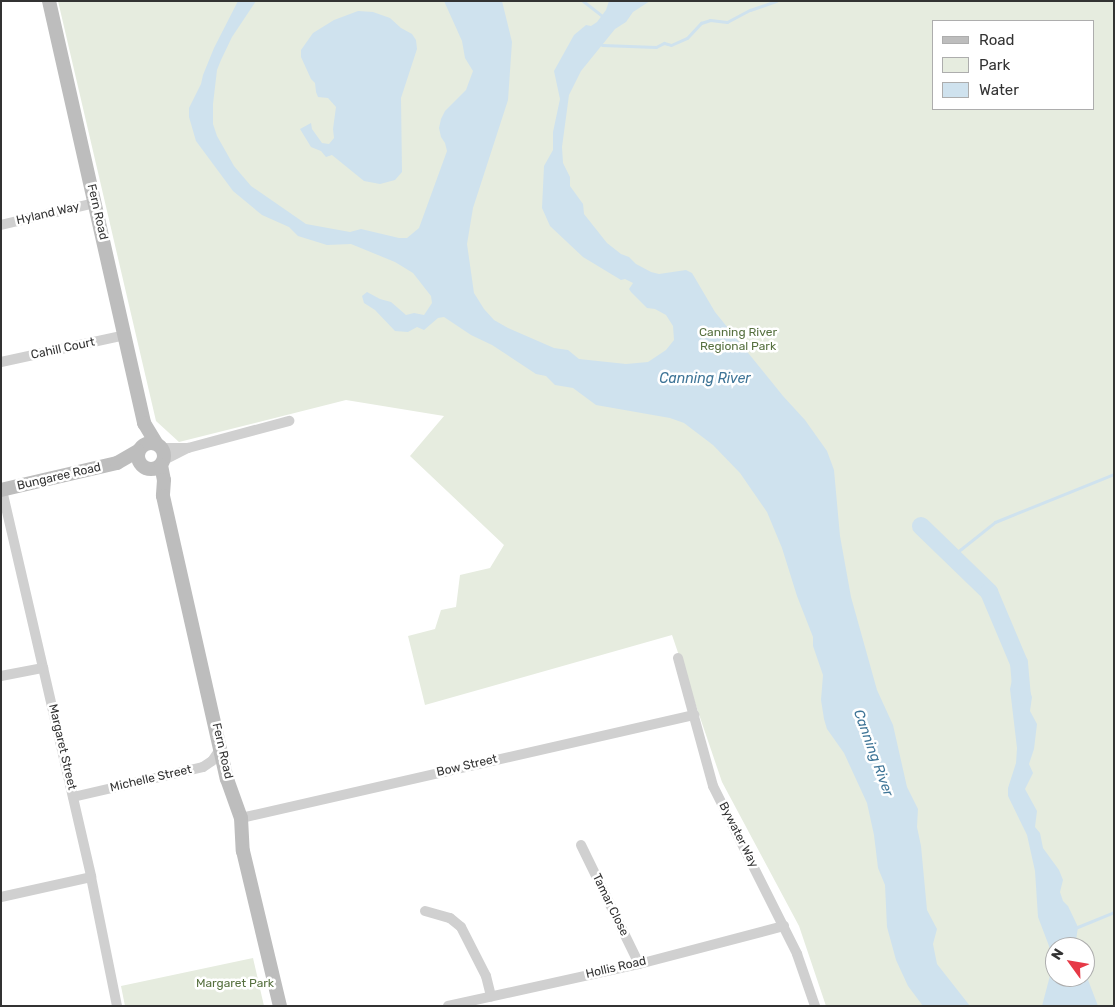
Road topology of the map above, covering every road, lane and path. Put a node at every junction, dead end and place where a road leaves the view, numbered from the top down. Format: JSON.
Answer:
{"nodes":[{"id":1,"x":49,"y":1,"type":"edge"},
{"id":2,"x":96,"y":203,"type":"junction"},
{"id":3,"x":1,"y":225,"type":"edge"},
{"id":4,"x":126,"y":336,"type":"junction"},
{"id":5,"x":1,"y":362,"type":"edge"},
{"id":6,"x":289,"y":421,"type":"dead end"},
{"id":7,"x":152,"y":456,"type":"junction"},
{"id":8,"x":2,"y":490,"type":"edge"},
{"id":9,"x":678,"y":658,"type":"dead end"},
{"id":10,"x":43,"y":668,"type":"junction"},
{"id":11,"x":1,"y":676,"type":"edge"},
{"id":12,"x":694,"y":715,"type":"junction"},
{"id":13,"x":221,"y":748,"type":"junction"},
{"id":14,"x":73,"y":797,"type":"junction"},
{"id":15,"x":241,"y":818,"type":"junction"},
{"id":16,"x":581,"y":845,"type":"dead end"},
{"id":17,"x":92,"y":877,"type":"junction"},
{"id":18,"x":1,"y":897,"type":"edge"},
{"id":19,"x":425,"y":911,"type":"dead end"},
{"id":20,"x":784,"y":926,"type":"junction"},
{"id":21,"x":639,"y":964,"type":"junction"},
{"id":22,"x":491,"y":996,"type":"junction"},
{"id":23,"x":117,"y":1006,"type":"edge"},
{"id":24,"x":280,"y":1006,"type":"edge"},
{"id":25,"x":448,"y":1006,"type":"edge"},
{"id":26,"x":815,"y":1006,"type":"edge"}],
"edges":[{"from":1,"to":2,"type":"street","name":"Fern Road"},
{"from":2,"to":3,"type":"street","name":"Hyland Way"},
{"from":2,"to":4,"type":"street","name":"Fern Road"},
{"from":4,"to":5,"type":"street","name":"Cahill Court"},
{"from":4,"to":7,"type":"street","name":"Fern Road"},
{"from":6,"to":7,"type":"street"},
{"from":7,"to":8,"type":"street","name":"Bungaree Road"},
{"from":7,"to":13,"type":"street","name":"Fern Road"},
{"from":8,"to":10,"type":"street","name":"Margaret Street"},
{"from":9,"to":12,"type":"street","name":"Bywater Way"},
{"from":10,"to":11,"type":"street"},
{"from":10,"to":14,"type":"street","name":"Margaret Street"},
{"from":12,"to":15,"type":"street","name":"Bow Street"},
{"from":12,"to":20,"type":"street","name":"Bywater Way"},
{"from":13,"to":14,"type":"street","name":"Michelle Street"},
{"from":13,"to":15,"type":"street","name":"Fern Road"},
{"from":14,"to":17,"type":"street","name":"Margaret Street"},
{"from":15,"to":24,"type":"street","name":"Fern Road"},
{"from":16,"to":21,"type":"street","name":"Tamar Close"},
{"from":17,"to":18,"type":"street"},
{"from":17,"to":23,"type":"street","name":"Margaret Street"},
{"from":19,"to":22,"type":"street"},
{"from":20,"to":21,"type":"street","name":"Hollis Road"},
{"from":20,"to":26,"type":"street","name":"Bywater Way"},
{"from":21,"to":22,"type":"street","name":"Hollis Road"},
{"from":22,"to":25,"type":"street","name":"Hollis Road"}]}
